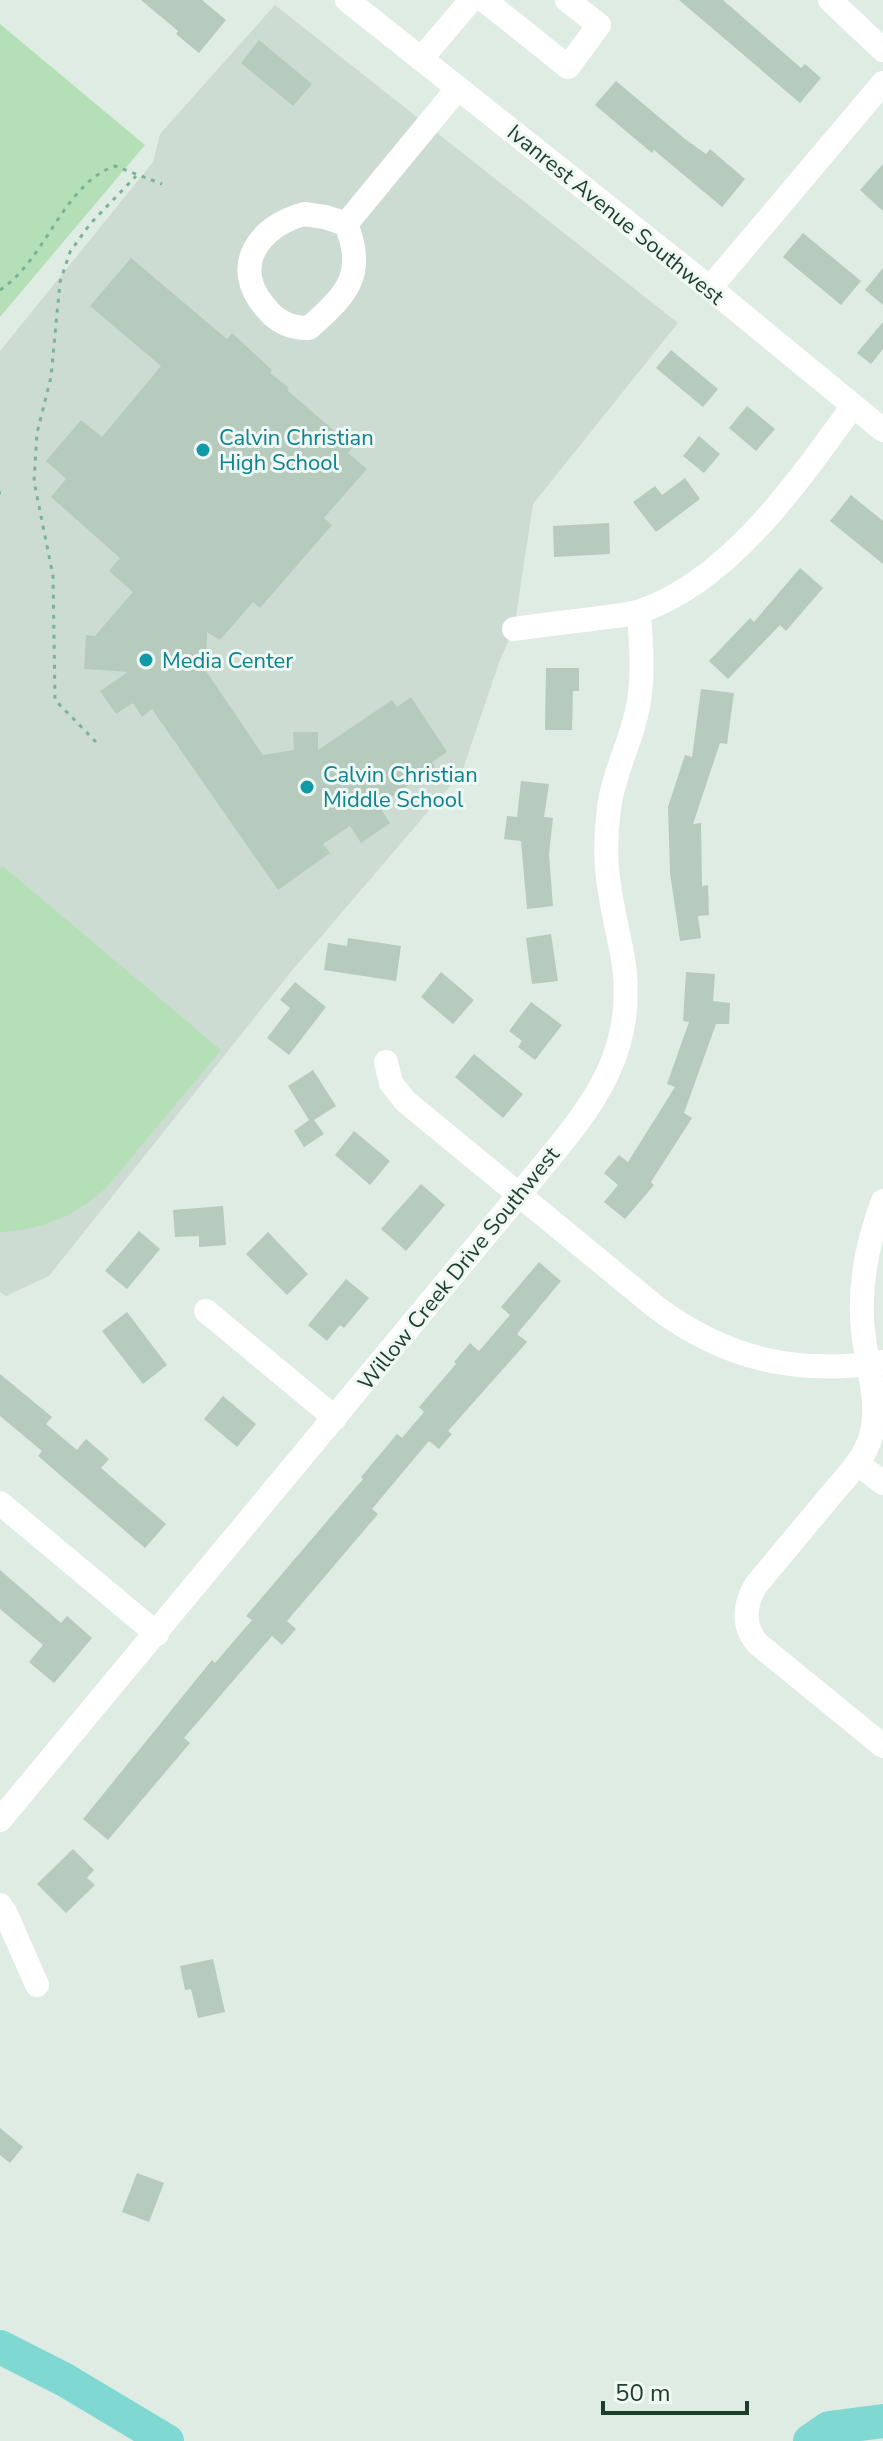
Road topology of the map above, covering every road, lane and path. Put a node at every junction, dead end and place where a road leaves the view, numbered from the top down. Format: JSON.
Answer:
{"nodes":[{"id":1,"x":347,"y":0,"type":"edge"},
{"id":2,"x":567,"y":0,"type":"edge"},
{"id":3,"x":830,"y":0,"type":"edge"},
{"id":4,"x":472,"y":1,"type":"edge"},
{"id":5,"x":883,"y":50,"type":"edge"},
{"id":6,"x":421,"y":59,"type":"junction"},
{"id":7,"x":883,"y":83,"type":"edge"},
{"id":8,"x":458,"y":88,"type":"junction"},
{"id":9,"x":136,"y":176,"type":"junction"},
{"id":10,"x":162,"y":184,"type":"dead end"},
{"id":11,"x":346,"y":224,"type":"junction"},
{"id":12,"x":710,"y":288,"type":"junction"},
{"id":13,"x":0,"y":290,"type":"edge"},
{"id":14,"x":853,"y":406,"type":"junction"},
{"id":15,"x":883,"y":430,"type":"edge"},
{"id":16,"x":639,"y":612,"type":"junction"},
{"id":17,"x":514,"y":629,"type":"dead end"},
{"id":18,"x":96,"y":742,"type":"dead end"},
{"id":19,"x":386,"y":1062,"type":"dead end"},
{"id":20,"x":519,"y":1195,"type":"junction"},
{"id":21,"x":883,"y":1201,"type":"edge"},
{"id":22,"x":206,"y":1311,"type":"dead end"},
{"id":23,"x":876,"y":1363,"type":"edge"},
{"id":24,"x":335,"y":1418,"type":"junction"},
{"id":25,"x":857,"y":1463,"type":"junction"},
{"id":26,"x":883,"y":1483,"type":"edge"},
{"id":27,"x":0,"y":1503,"type":"edge"},
{"id":28,"x":157,"y":1634,"type":"junction"},
{"id":29,"x":883,"y":1746,"type":"edge"},
{"id":30,"x":0,"y":1820,"type":"edge"},
{"id":31,"x":0,"y":1905,"type":"edge"},
{"id":32,"x":37,"y":1985,"type":"dead end"}],
"edges":[{"from":1,"to":6,"type":"street","name":"Ivanrest Avenue Southwest"},
{"from":2,"to":4,"type":"street"},
{"from":3,"to":5,"type":"street"},
{"from":4,"to":6,"type":"street"},
{"from":6,"to":8,"type":"street","name":"Ivanrest Avenue Southwest"},
{"from":7,"to":12,"type":"street"},
{"from":8,"to":11,"type":"street"},
{"from":8,"to":12,"type":"street","name":"Ivanrest Avenue Southwest"},
{"from":9,"to":10,"type":"path"},
{"from":9,"to":13,"type":"path"},
{"from":9,"to":18,"type":"path"},
{"from":11,"to":11,"type":"street"},
{"from":12,"to":14,"type":"street","name":"Ivanrest Avenue Southwest"},
{"from":14,"to":15,"type":"street","name":"Ivanrest Avenue Southwest"},
{"from":14,"to":16,"type":"street"},
{"from":16,"to":17,"type":"street"},
{"from":16,"to":20,"type":"street","name":"Willow Creek Drive Southwest"},
{"from":19,"to":20,"type":"street"},
{"from":20,"to":23,"type":"street"},
{"from":20,"to":24,"type":"street","name":"Willow Creek Drive Southwest"},
{"from":21,"to":23,"type":"street"},
{"from":22,"to":24,"type":"street"},
{"from":23,"to":25,"type":"street"},
{"from":24,"to":28,"type":"street","name":"Willow Creek Drive Southwest"},
{"from":25,"to":26,"type":"street"},
{"from":25,"to":29,"type":"street"},
{"from":27,"to":28,"type":"street"},
{"from":28,"to":30,"type":"street","name":"Willow Creek Drive Southwest"},
{"from":31,"to":32,"type":"street"}]}
